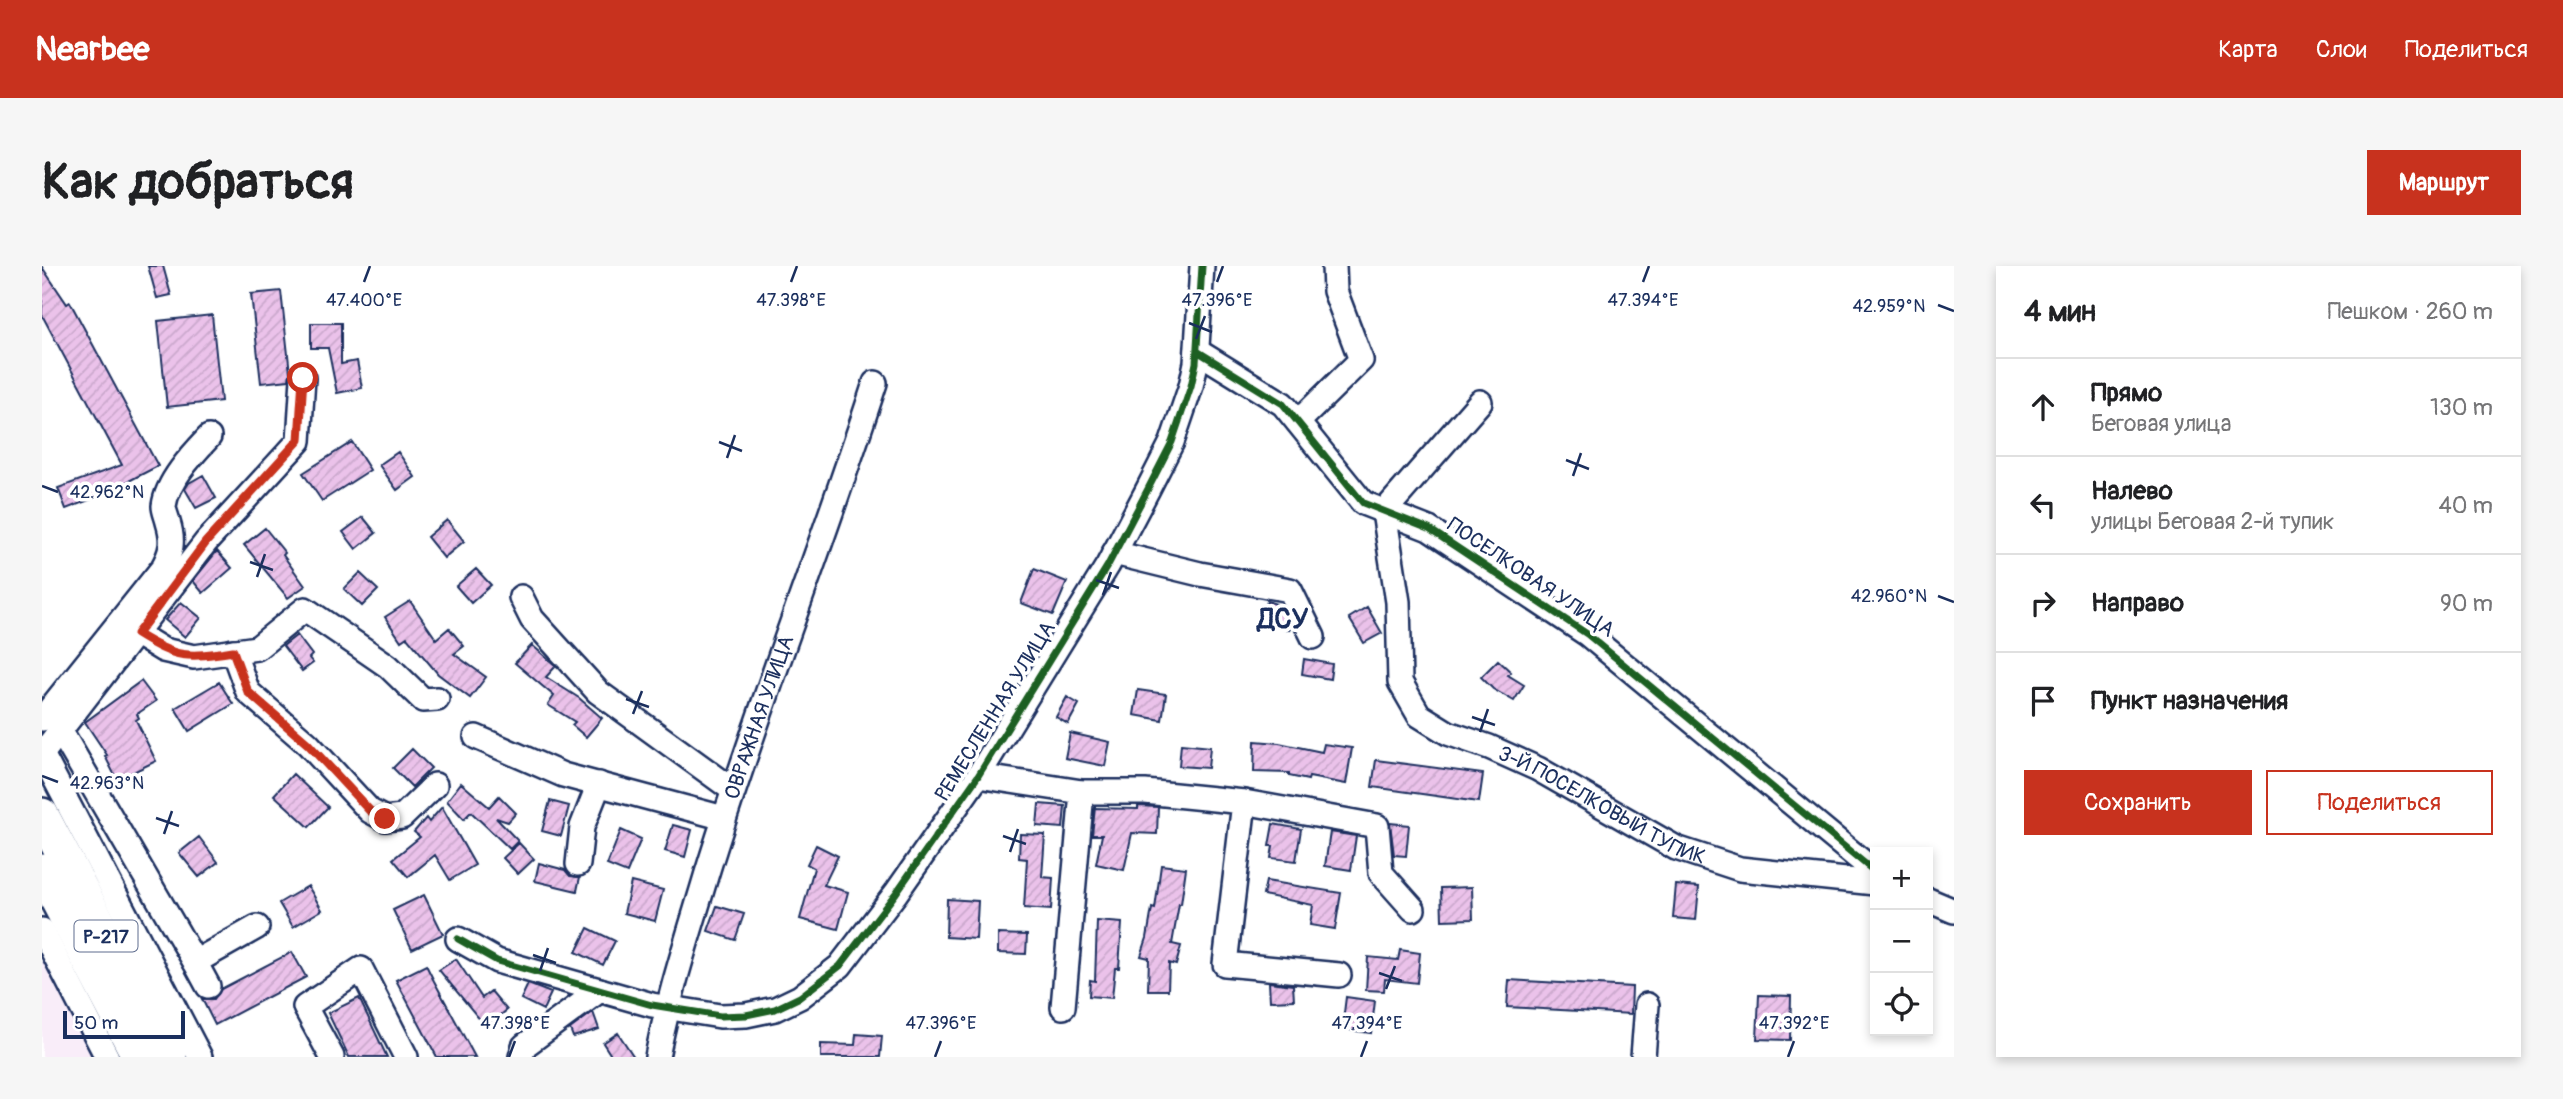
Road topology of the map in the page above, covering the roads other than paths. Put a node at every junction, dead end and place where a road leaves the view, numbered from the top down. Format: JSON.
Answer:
{"nodes":[{"id":1,"x":1202,"y":266,"type":"edge"},
{"id":2,"x":1334,"y":266,"type":"edge"},
{"id":3,"x":1198,"y":351,"type":"junction"},
{"id":4,"x":303,"y":378,"type":"dead end"},
{"id":5,"x":875,"y":383,"type":"dead end"},
{"id":6,"x":1480,"y":402,"type":"dead end"},
{"id":7,"x":1298,"y":422,"type":"junction"},
{"id":8,"x":209,"y":437,"type":"dead end"},
{"id":9,"x":1384,"y":512,"type":"junction"},
{"id":10,"x":1114,"y":553,"type":"junction"},
{"id":11,"x":521,"y":597,"type":"dead end"},
{"id":12,"x":137,"y":634,"type":"junction"},
{"id":13,"x":1313,"y":638,"type":"dead end"},
{"id":14,"x":233,"y":651,"type":"junction"},
{"id":15,"x":436,"y":699,"type":"dead end"},
{"id":16,"x":51,"y":724,"type":"edge"},
{"id":17,"x":477,"y":737,"type":"dead end"},
{"id":18,"x":42,"y":754,"type":"edge"},
{"id":19,"x":978,"y":776,"type":"junction"},
{"id":20,"x":599,"y":784,"type":"junction"},
{"id":21,"x":435,"y":785,"type":"dead end"},
{"id":22,"x":733,"y":790,"type":"junction"},
{"id":23,"x":1082,"y":792,"type":"junction"},
{"id":24,"x":1244,"y":802,"type":"junction"},
{"id":25,"x":42,"y":815,"type":"edge"},
{"id":26,"x":724,"y":818,"type":"junction"},
{"id":27,"x":578,"y":863,"type":"dead end"},
{"id":28,"x":1870,"y":868,"type":"edge"},
{"id":29,"x":42,"y":871,"type":"edge"},
{"id":30,"x":1870,"y":882,"type":"edge"},
{"id":31,"x":1933,"y":902,"type":"edge"},
{"id":32,"x":1413,"y":909,"type":"dead end"},
{"id":33,"x":1954,"y":911,"type":"edge"},
{"id":34,"x":257,"y":927,"type":"dead end"},
{"id":35,"x":42,"y":930,"type":"edge"},
{"id":36,"x":458,"y":939,"type":"dead end"},
{"id":37,"x":195,"y":962,"type":"junction"},
{"id":38,"x":1339,"y":975,"type":"dead end"},
{"id":39,"x":208,"y":986,"type":"dead end"},
{"id":40,"x":600,"y":990,"type":"junction"},
{"id":41,"x":1647,"y":1005,"type":"dead end"},
{"id":42,"x":659,"y":1006,"type":"junction"},
{"id":43,"x":1063,"y":1007,"type":"dead end"},
{"id":44,"x":321,"y":1054,"type":"edge"},
{"id":45,"x":107,"y":1057,"type":"edge"},
{"id":46,"x":139,"y":1057,"type":"edge"},
{"id":47,"x":170,"y":1057,"type":"edge"},
{"id":48,"x":200,"y":1057,"type":"edge"},
{"id":49,"x":405,"y":1057,"type":"edge"},
{"id":50,"x":521,"y":1057,"type":"edge"},
{"id":51,"x":657,"y":1057,"type":"edge"},
{"id":52,"x":1643,"y":1057,"type":"edge"}],
"edges":[{"from":1,"to":3,"type":"street","name":"РЕМЕСЛЕННАЯ УЛИЦА"},
{"from":2,"to":7,"type":"street"},
{"from":3,"to":7,"type":"street","name":"ПОСЕЛКОВАЯ УЛИЦА"},
{"from":3,"to":10,"type":"street","name":"РЕМЕСЛЕННАЯ УЛИЦА"},
{"from":4,"to":12,"type":"street"},
{"from":5,"to":22,"type":"street","name":"ОВРАЖНАЯ УЛИЦА"},
{"from":6,"to":9,"type":"street"},
{"from":7,"to":9,"type":"street","name":"ПОСЕЛКОВАЯ УЛИЦА"},
{"from":8,"to":16,"type":"street"},
{"from":9,"to":28,"type":"street","name":"ПОСЕЛКОВАЯ УЛИЦА"},
{"from":9,"to":30,"type":"street","name":"3-Й ПОСЕЛКОВЫЙ ТУПИК"},
{"from":10,"to":13,"type":"street"},
{"from":10,"to":19,"type":"street","name":"РЕМЕСЛЕННАЯ УЛИЦА"},
{"from":11,"to":22,"type":"street"},
{"from":12,"to":14,"type":"street"},
{"from":12,"to":16,"type":"street"},
{"from":14,"to":15,"type":"street"},
{"from":14,"to":21,"type":"street"},
{"from":16,"to":18,"type":"street"},
{"from":16,"to":37,"type":"street"},
{"from":17,"to":20,"type":"street"},
{"from":18,"to":48,"type":"street"},
{"from":19,"to":23,"type":"street"},
{"from":19,"to":42,"type":"street","name":"РЕМЕСЛЕННАЯ УЛИЦА"},
{"from":20,"to":26,"type":"street"},
{"from":20,"to":27,"type":"street"},
{"from":22,"to":26,"type":"street","name":"ОВРАЖНАЯ УЛИЦА"},
{"from":23,"to":24,"type":"street"},
{"from":23,"to":43,"type":"street"},
{"from":24,"to":32,"type":"street"},
{"from":24,"to":38,"type":"street"},
{"from":25,"to":47,"type":"highway","number":"Р-217"},
{"from":26,"to":42,"type":"street","name":"ОВРАЖНАЯ УЛИЦА"},
{"from":29,"to":46,"type":"highway"},
{"from":31,"to":33,"type":"street"},
{"from":34,"to":37,"type":"street"},
{"from":35,"to":45,"type":"street"},
{"from":36,"to":40,"type":"street","name":"РЕМЕСЛЕННАЯ УЛИЦА"},
{"from":37,"to":39,"type":"street"},
{"from":40,"to":42,"type":"street","name":"РЕМЕСЛЕННАЯ УЛИЦА"},
{"from":40,"to":50,"type":"street"},
{"from":41,"to":52,"type":"street"},
{"from":42,"to":51,"type":"street","name":"ОВРАЖНАЯ УЛИЦА"},
{"from":44,"to":49,"type":"street"}]}
